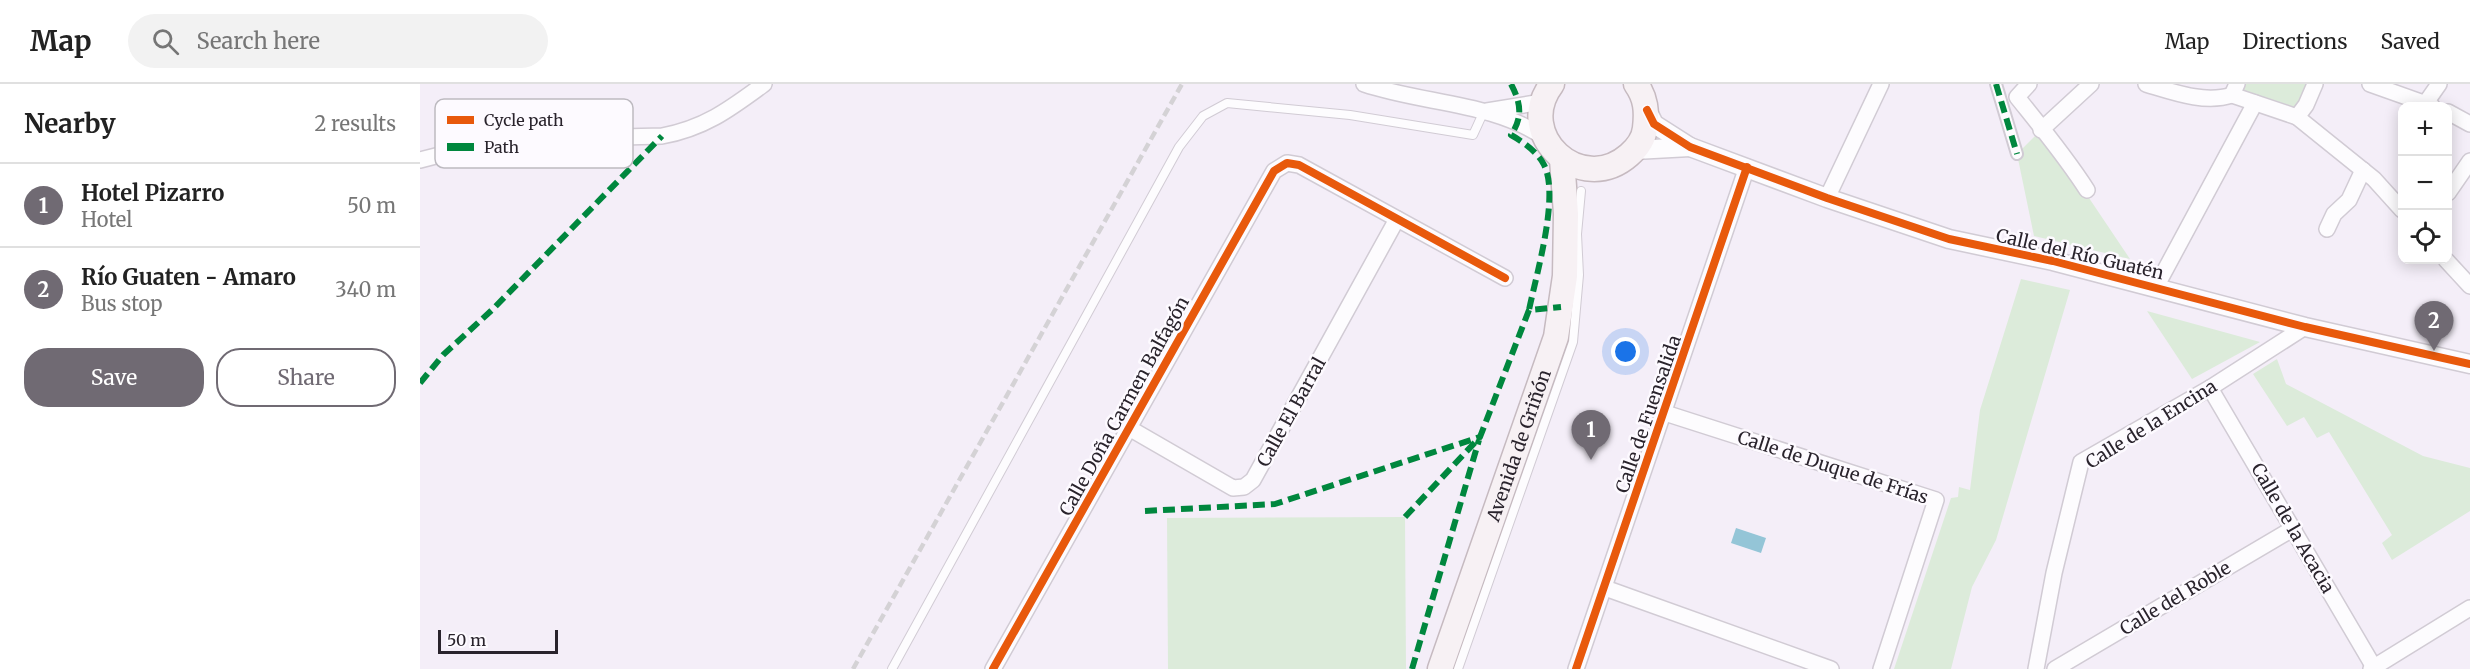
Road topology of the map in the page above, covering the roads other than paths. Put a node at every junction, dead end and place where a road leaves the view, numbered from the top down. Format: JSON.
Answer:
{"nodes":[{"id":1,"x":764,"y":84,"type":"edge"},
{"id":2,"x":1364,"y":84,"type":"edge"},
{"id":3,"x":1636,"y":84,"type":"edge"},
{"id":4,"x":1881,"y":84,"type":"edge"},
{"id":5,"x":1996,"y":84,"type":"edge"},
{"id":6,"x":2029,"y":84,"type":"edge"},
{"id":7,"x":2091,"y":84,"type":"edge"},
{"id":8,"x":2146,"y":84,"type":"edge"},
{"id":9,"x":2315,"y":84,"type":"edge"},
{"id":10,"x":2370,"y":84,"type":"edge"},
{"id":11,"x":2439,"y":84,"type":"edge"},
{"id":12,"x":2235,"y":89,"type":"edge"},
{"id":13,"x":1547,"y":93,"type":"edge"},
{"id":14,"x":2420,"y":102,"type":"edge"},
{"id":15,"x":2430,"y":102,"type":"edge"},
{"id":16,"x":2255,"y":103,"type":"junction"},
{"id":17,"x":1647,"y":110,"type":"junction"},
{"id":18,"x":1484,"y":111,"type":"junction"},
{"id":19,"x":2452,"y":114,"type":"edge"},
{"id":20,"x":2297,"y":117,"type":"junction"},
{"id":21,"x":2470,"y":124,"type":"edge"},
{"id":22,"x":2041,"y":130,"type":"junction"},
{"id":23,"x":633,"y":137,"type":"edge"},
{"id":24,"x":1545,"y":138,"type":"junction"},
{"id":25,"x":1690,"y":147,"type":"junction"},
{"id":26,"x":1635,"y":150,"type":"junction"},
{"id":27,"x":2017,"y":154,"type":"dead end"},
{"id":28,"x":435,"y":157,"type":"edge"},
{"id":29,"x":1562,"y":159,"type":"junction"},
{"id":30,"x":420,"y":160,"type":"edge"},
{"id":31,"x":2470,"y":161,"type":"edge"},
{"id":32,"x":1747,"y":167,"type":"junction"},
{"id":33,"x":1604,"y":169,"type":"junction"},
{"id":34,"x":2363,"y":170,"type":"junction"},
{"id":35,"x":2452,"y":187,"type":"edge"},
{"id":36,"x":2087,"y":190,"type":"dead end"},
{"id":37,"x":1581,"y":191,"type":"junction"},
{"id":38,"x":1827,"y":198,"type":"junction"},
{"id":39,"x":2398,"y":205,"type":"edge"},
{"id":40,"x":1566,"y":214,"type":"junction"},
{"id":41,"x":1397,"y":219,"type":"junction"},
{"id":42,"x":2327,"y":229,"type":"dead end"},
{"id":43,"x":2450,"y":264,"type":"edge"},
{"id":44,"x":1505,"y":278,"type":"dead end"},
{"id":45,"x":2470,"y":286,"type":"edge"},
{"id":46,"x":2156,"y":287,"type":"junction"},
{"id":47,"x":2305,"y":327,"type":"junction"},
{"id":48,"x":2470,"y":364,"type":"edge"},
{"id":49,"x":2210,"y":388,"type":"junction"},
{"id":50,"x":1665,"y":413,"type":"junction"},
{"id":51,"x":1129,"y":428,"type":"junction"},
{"id":52,"x":2294,"y":528,"type":"junction"},
{"id":53,"x":1605,"y":588,"type":"junction"},
{"id":54,"x":2470,"y":608,"type":"edge"},
{"id":55,"x":2373,"y":668,"type":"edge"},
{"id":56,"x":892,"y":669,"type":"edge"},
{"id":57,"x":993,"y":669,"type":"edge"},
{"id":58,"x":1440,"y":669,"type":"edge"},
{"id":59,"x":1458,"y":669,"type":"edge"},
{"id":60,"x":1576,"y":669,"type":"edge"},
{"id":61,"x":1831,"y":669,"type":"edge"},
{"id":62,"x":1881,"y":669,"type":"edge"},
{"id":63,"x":2036,"y":669,"type":"edge"},
{"id":64,"x":2055,"y":669,"type":"edge"}],
"edges":[{"from":1,"to":23,"type":"street"},
{"from":2,"to":18,"type":"street"},
{"from":3,"to":17,"type":"main road"},
{"from":4,"to":38,"type":"street"},
{"from":5,"to":27,"type":"street"},
{"from":6,"to":22,"type":"street"},
{"from":7,"to":22,"type":"street"},
{"from":8,"to":12,"type":"street"},
{"from":9,"to":20,"type":"street"},
{"from":10,"to":14,"type":"street"},
{"from":11,"to":15,"type":"street"},
{"from":12,"to":16,"type":"street"},
{"from":13,"to":18,"type":"street"},
{"from":13,"to":24,"type":"main road"},
{"from":16,"to":20,"type":"street"},
{"from":16,"to":46,"type":"street"},
{"from":17,"to":25,"type":"street"},
{"from":17,"to":26,"type":"main road"},
{"from":18,"to":24,"type":"street"},
{"from":18,"to":56,"type":"lane"},
{"from":19,"to":21,"type":"street"},
{"from":20,"to":34,"type":"street"},
{"from":22,"to":36,"type":"street"},
{"from":24,"to":29,"type":"main road"},
{"from":25,"to":26,"type":"street"},
{"from":25,"to":32,"type":"street","name":"Calle del Río Guatén"},
{"from":26,"to":33,"type":"main road"},
{"from":28,"to":30,"type":"street"},
{"from":29,"to":33,"type":"main road"},
{"from":29,"to":40,"type":"main road","name":"Avenida de Griñón"},
{"from":31,"to":35,"type":"street"},
{"from":32,"to":38,"type":"street","name":"Calle del Río Guatén"},
{"from":32,"to":50,"type":"street","name":"Calle de Fuensalida"},
{"from":33,"to":37,"type":"main road"},
{"from":34,"to":39,"type":"street"},
{"from":34,"to":42,"type":"street"},
{"from":37,"to":40,"type":"main road"},
{"from":37,"to":59,"type":"lane"},
{"from":38,"to":46,"type":"street","name":"Calle del Río Guatén"},
{"from":40,"to":58,"type":"main road","name":"Avenida de Griñón"},
{"from":41,"to":44,"type":"street"},
{"from":41,"to":51,"type":"street","name":"Calle Doña Carmen Balfagón"},
{"from":41,"to":51,"type":"street","name":"Calle El Barral"},
{"from":43,"to":45,"type":"street"},
{"from":46,"to":47,"type":"street","name":"Calle del Río Guatén"},
{"from":47,"to":48,"type":"street","name":"Calle del Río Guatén"},
{"from":47,"to":49,"type":"street","name":"Calle de la Encina"},
{"from":49,"to":52,"type":"street","name":"Calle de la Acacia"},
{"from":49,"to":63,"type":"street","name":"Calle de la Encina"},
{"from":50,"to":53,"type":"street","name":"Calle de Fuensalida"},
{"from":50,"to":62,"type":"street","name":"Calle de Duque de Frías"},
{"from":51,"to":57,"type":"street","name":"Calle Doña Carmen Balfagón"},
{"from":52,"to":55,"type":"street","name":"Calle de la Acacia"},
{"from":52,"to":64,"type":"street","name":"Calle del Roble"},
{"from":53,"to":60,"type":"street","name":"Calle de Fuensalida"},
{"from":53,"to":61,"type":"street"},
{"from":54,"to":55,"type":"street"}]}
